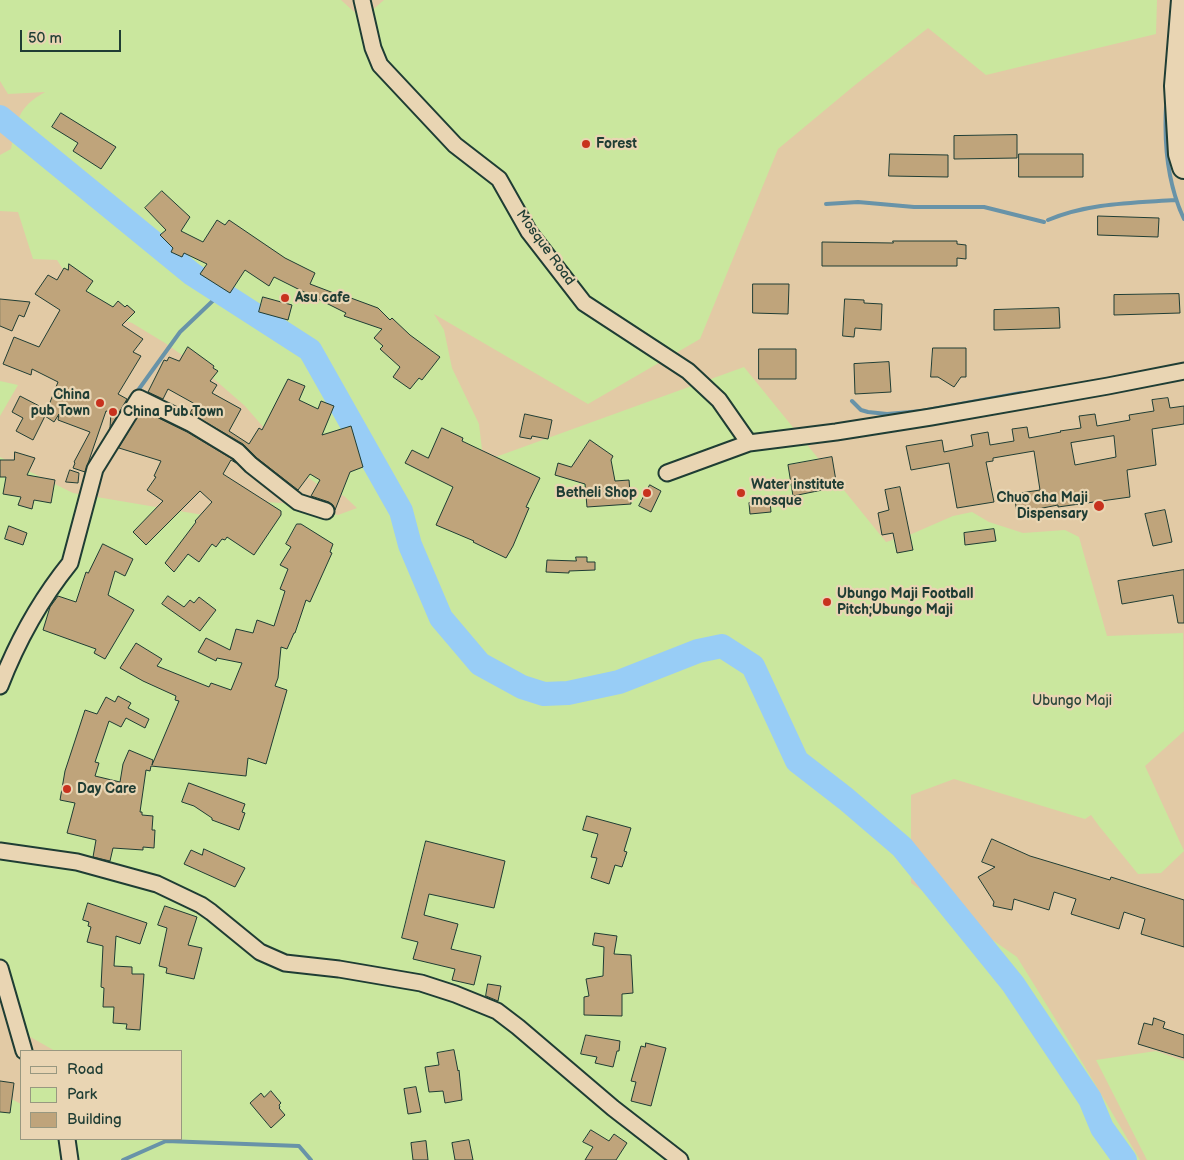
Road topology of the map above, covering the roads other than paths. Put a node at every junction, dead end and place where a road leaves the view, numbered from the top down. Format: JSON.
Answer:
{"nodes":[{"id":1,"x":362,"y":0,"type":"edge"},
{"id":2,"x":1183,"y":0,"type":"edge"},
{"id":3,"x":1184,"y":167,"type":"edge"},
{"id":4,"x":1184,"y":371,"type":"edge"},
{"id":5,"x":749,"y":442,"type":"junction"},
{"id":6,"x":667,"y":473,"type":"dead end"},
{"id":7,"x":326,"y":511,"type":"dead end"},
{"id":8,"x":0,"y":686,"type":"edge"},
{"id":9,"x":0,"y":851,"type":"edge"},
{"id":10,"x":0,"y":968,"type":"edge"},
{"id":11,"x":24,"y":1050,"type":"edge"},
{"id":12,"x":67,"y":1140,"type":"edge"},
{"id":13,"x":70,"y":1160,"type":"edge"},
{"id":14,"x":680,"y":1160,"type":"edge"}],
"edges":[{"from":1,"to":5,"type":"street","name":"Mosque Road"},
{"from":2,"to":3,"type":"street"},
{"from":4,"to":5,"type":"street"},
{"from":5,"to":6,"type":"street"},
{"from":7,"to":8,"type":"street"},
{"from":9,"to":14,"type":"street"},
{"from":10,"to":11,"type":"street"},
{"from":12,"to":13,"type":"street"}]}
